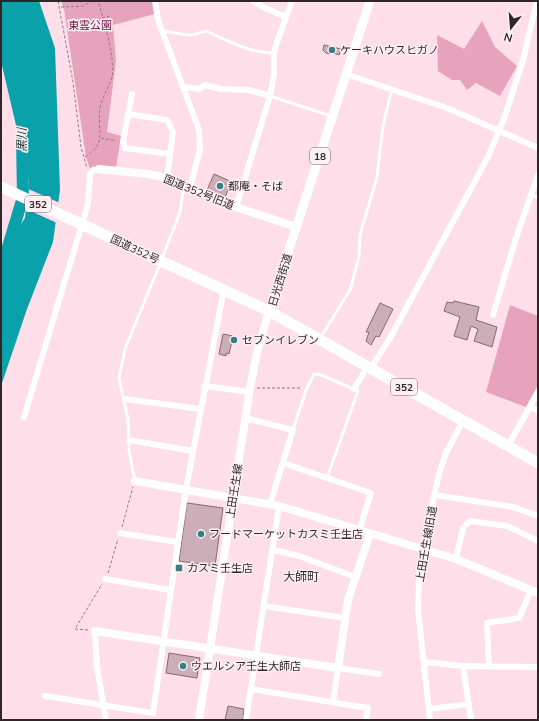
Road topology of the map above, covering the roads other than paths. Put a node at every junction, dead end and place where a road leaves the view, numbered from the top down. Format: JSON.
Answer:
{"nodes":[{"id":1,"x":155,"y":1,"type":"edge"},
{"id":2,"x":253,"y":1,"type":"edge"},
{"id":3,"x":292,"y":1,"type":"edge"},
{"id":4,"x":370,"y":1,"type":"edge"},
{"id":5,"x":537,"y":1,"type":"edge"},
{"id":6,"x":286,"y":17,"type":"junction"},
{"id":7,"x":162,"y":31,"type":"junction"},
{"id":8,"x":274,"y":53,"type":"junction"},
{"id":9,"x":346,"y":74,"type":"junction"},
{"id":10,"x":184,"y":88,"type":"junction"},
{"id":11,"x":392,"y":89,"type":"junction"},
{"id":12,"x":132,"y":94,"type":"dead end"},
{"id":13,"x":270,"y":96,"type":"junction"},
{"id":14,"x":129,"y":114,"type":"junction"},
{"id":15,"x":332,"y":116,"type":"junction"},
{"id":16,"x":499,"y":131,"type":"junction"},
{"id":17,"x":538,"y":148,"type":"edge"},
{"id":18,"x":170,"y":154,"type":"junction"},
{"id":19,"x":99,"y":170,"type":"joint"},
{"id":20,"x":538,"y":175,"type":"edge"},
{"id":21,"x":166,"y":178,"type":"junction"},
{"id":22,"x":187,"y":186,"type":"junction"},
{"id":23,"x":1,"y":187,"type":"edge"},
{"id":24,"x":531,"y":194,"type":"junction"},
{"id":25,"x":538,"y":198,"type":"edge"},
{"id":26,"x":236,"y":207,"type":"junction"},
{"id":27,"x":78,"y":223,"type":"junction"},
{"id":28,"x":296,"y":228,"type":"junction"},
{"id":29,"x":161,"y":261,"type":"junction"},
{"id":30,"x":224,"y":290,"type":"junction"},
{"id":31,"x":270,"y":311,"type":"junction"},
{"id":32,"x":493,"y":315,"type":"dead end"},
{"id":33,"x":320,"y":338,"type":"junction"},
{"id":34,"x":369,"y":367,"type":"junction"},
{"id":35,"x":204,"y":386,"type":"junction"},
{"id":36,"x":354,"y":389,"type":"junction"},
{"id":37,"x":250,"y":390,"type":"junction"},
{"id":38,"x":538,"y":392,"type":"edge"},
{"id":39,"x":125,"y":399,"type":"junction"},
{"id":40,"x":530,"y":407,"type":"junction"},
{"id":41,"x":200,"y":409,"type":"junction"},
{"id":42,"x":538,"y":411,"type":"edge"},
{"id":43,"x":24,"y":417,"type":"dead end"},
{"id":44,"x":246,"y":418,"type":"junction"},
{"id":45,"x":463,"y":421,"type":"junction"},
{"id":46,"x":292,"y":430,"type":"junction"},
{"id":47,"x":129,"y":440,"type":"junction"},
{"id":48,"x":508,"y":446,"type":"junction"},
{"id":49,"x":193,"y":451,"type":"junction"},
{"id":50,"x":283,"y":463,"type":"junction"},
{"id":51,"x":538,"y":463,"type":"edge"},
{"id":52,"x":327,"y":478,"type":"junction"},
{"id":53,"x":135,"y":481,"type":"joint"},
{"id":54,"x":186,"y":489,"type":"junction"},
{"id":55,"x":434,"y":495,"type":"junction"},
{"id":56,"x":233,"y":497,"type":"junction"},
{"id":57,"x":275,"y":505,"type":"junction"},
{"id":58,"x":538,"y":516,"type":"edge"},
{"id":59,"x":359,"y":531,"type":"junction"},
{"id":60,"x":120,"y":533,"type":"road end"},
{"id":61,"x":370,"y":534,"type":"junction"},
{"id":62,"x":538,"y":540,"type":"edge"},
{"id":63,"x":178,"y":542,"type":"junction"},
{"id":64,"x":273,"y":550,"type":"junction"},
{"id":65,"x":422,"y":550,"type":"junction"},
{"id":66,"x":456,"y":559,"type":"junction"},
{"id":67,"x":355,"y":577,"type":"junction"},
{"id":68,"x":105,"y":579,"type":"road end"},
{"id":69,"x":170,"y":590,"type":"junction"},
{"id":70,"x":535,"y":592,"type":"edge"},
{"id":71,"x":264,"y":606,"type":"junction"},
{"id":72,"x":344,"y":618,"type":"junction"},
{"id":73,"x":96,"y":631,"type":"joint"},
{"id":74,"x":162,"y":640,"type":"junction"},
{"id":75,"x":210,"y":648,"type":"junction"},
{"id":76,"x":256,"y":655,"type":"junction"},
{"id":77,"x":424,"y":662,"type":"junction"},
{"id":78,"x":463,"y":666,"type":"junction"},
{"id":79,"x":489,"y":666,"type":"junction"},
{"id":80,"x":538,"y":667,"type":"edge"},
{"id":81,"x":338,"y":668,"type":"junction"},
{"id":82,"x":379,"y":674,"type":"dead end"},
{"id":83,"x":251,"y":689,"type":"junction"},
{"id":84,"x":45,"y":696,"type":"dead end"},
{"id":85,"x":333,"y":702,"type":"junction"},
{"id":86,"x":469,"y":704,"type":"junction"},
{"id":87,"x":103,"y":705,"type":"junction"},
{"id":88,"x":429,"y":709,"type":"junction"},
{"id":89,"x":106,"y":720,"type":"edge"},
{"id":90,"x":199,"y":720,"type":"edge"},
{"id":91,"x":246,"y":720,"type":"edge"},
{"id":92,"x":366,"y":720,"type":"edge"},
{"id":93,"x":430,"y":720,"type":"edge"},
{"id":94,"x":471,"y":720,"type":"edge"}],
"edges":[{"from":1,"to":7,"type":"street"},
{"from":2,"to":6,"type":"street"},
{"from":3,"to":6,"type":"street"},
{"from":4,"to":9,"type":"main road","name":"日光西街道","number":"18"},
{"from":5,"to":16,"type":"street"},
{"from":6,"to":8,"type":"street"},
{"from":7,"to":8,"type":"lane"},
{"from":7,"to":10,"type":"street"},
{"from":8,"to":13,"type":"street"},
{"from":9,"to":11,"type":"street"},
{"from":9,"to":15,"type":"main road","name":"日光西街道","number":"18"},
{"from":10,"to":13,"type":"street"},
{"from":10,"to":22,"type":"street"},
{"from":11,"to":16,"type":"street"},
{"from":11,"to":33,"type":"lane"},
{"from":12,"to":14,"type":"street"},
{"from":13,"to":15,"type":"lane"},
{"from":13,"to":26,"type":"street"},
{"from":14,"to":18,"type":"street"},
{"from":14,"to":18,"type":"street"},
{"from":15,"to":28,"type":"main road","name":"日光西街道","number":"18"},
{"from":16,"to":17,"type":"street"},
{"from":16,"to":34,"type":"street"},
{"from":18,"to":21,"type":"street"},
{"from":19,"to":21,"type":"street","name":"国道352号旧道"},
{"from":19,"to":27,"type":"street"},
{"from":20,"to":24,"type":"street"},
{"from":21,"to":22,"type":"street","name":"国道352号旧道"},
{"from":22,"to":26,"type":"street","name":"国道352号旧道"},
{"from":22,"to":29,"type":"lane"},
{"from":23,"to":27,"type":"highway","name":"国道352号","number":"352"},
{"from":24,"to":25,"type":"lane"},
{"from":24,"to":32,"type":"street"},
{"from":26,"to":28,"type":"street","name":"国道352号旧道"},
{"from":27,"to":29,"type":"highway","name":"国道352号","number":"352"},
{"from":27,"to":43,"type":"street"},
{"from":28,"to":31,"type":"main road","name":"日光西街道","number":"18"},
{"from":29,"to":30,"type":"highway","name":"国道352号","number":"352"},
{"from":29,"to":39,"type":"lane"},
{"from":30,"to":31,"type":"highway","name":"国道352号","number":"352"},
{"from":30,"to":35,"type":"street"},
{"from":31,"to":33,"type":"highway","name":"日光西街道","number":"352"},
{"from":31,"to":37,"type":"street","name":"上田壬生線"},
{"from":33,"to":34,"type":"highway","name":"日光西街道","number":"352"},
{"from":34,"to":36,"type":"street"},
{"from":34,"to":45,"type":"highway","name":"日光西街道","number":"352"},
{"from":35,"to":37,"type":"street"},
{"from":35,"to":41,"type":"street"},
{"from":36,"to":46,"type":"lane"},
{"from":36,"to":52,"type":"lane"},
{"from":37,"to":44,"type":"street","name":"上田壬生線"},
{"from":38,"to":40,"type":"street"},
{"from":39,"to":41,"type":"street"},
{"from":39,"to":47,"type":"lane"},
{"from":40,"to":42,"type":"street"},
{"from":40,"to":48,"type":"street"},
{"from":41,"to":49,"type":"street"},
{"from":44,"to":46,"type":"street"},
{"from":44,"to":56,"type":"street","name":"上田壬生線"},
{"from":45,"to":48,"type":"highway","name":"日光西街道","number":"352"},
{"from":45,"to":55,"type":"street","name":"上田壬生線旧道"},
{"from":46,"to":50,"type":"street"},
{"from":47,"to":49,"type":"street"},
{"from":47,"to":53,"type":"lane"},
{"from":48,"to":51,"type":"highway","name":"日光西街道","number":"352"},
{"from":49,"to":54,"type":"street"},
{"from":50,"to":52,"type":"street"},
{"from":50,"to":57,"type":"street"},
{"from":52,"to":59,"type":"street"},
{"from":53,"to":54,"type":"street"},
{"from":54,"to":56,"type":"street"},
{"from":54,"to":63,"type":"street"},
{"from":55,"to":58,"type":"street"},
{"from":55,"to":65,"type":"street","name":"上田壬生線旧道"},
{"from":56,"to":57,"type":"street"},
{"from":56,"to":75,"type":"street","name":"上田壬生線"},
{"from":57,"to":59,"type":"street"},
{"from":57,"to":64,"type":"street"},
{"from":59,"to":61,"type":"street"},
{"from":60,"to":63,"type":"street"},
{"from":61,"to":65,"type":"street"},
{"from":61,"to":67,"type":"street"},
{"from":62,"to":66,"type":"street"},
{"from":63,"to":69,"type":"street"},
{"from":64,"to":67,"type":"street"},
{"from":64,"to":71,"type":"street"},
{"from":65,"to":66,"type":"street"},
{"from":65,"to":77,"type":"street","name":"上田壬生線旧道"},
{"from":66,"to":70,"type":"street"},
{"from":67,"to":72,"type":"street"},
{"from":68,"to":69,"type":"street"},
{"from":69,"to":74,"type":"street"},
{"from":70,"to":79,"type":"street"},
{"from":71,"to":72,"type":"street"},
{"from":71,"to":76,"type":"street"},
{"from":72,"to":81,"type":"street"},
{"from":73,"to":74,"type":"street"},
{"from":73,"to":87,"type":"street"},
{"from":74,"to":75,"type":"street"},
{"from":74,"to":87,"type":"street"},
{"from":75,"to":76,"type":"street"},
{"from":75,"to":90,"type":"street","name":"上田壬生線"},
{"from":76,"to":81,"type":"street"},
{"from":76,"to":83,"type":"street"},
{"from":77,"to":78,"type":"street"},
{"from":77,"to":88,"type":"street","name":"上田壬生線旧道"},
{"from":78,"to":79,"type":"street"},
{"from":78,"to":86,"type":"street"},
{"from":79,"to":80,"type":"street"},
{"from":81,"to":82,"type":"street"},
{"from":81,"to":85,"type":"street"},
{"from":83,"to":85,"type":"street"},
{"from":83,"to":91,"type":"street"},
{"from":84,"to":87,"type":"street"},
{"from":85,"to":92,"type":"street"},
{"from":86,"to":88,"type":"street"},
{"from":86,"to":94,"type":"street"},
{"from":87,"to":89,"type":"street"},
{"from":88,"to":93,"type":"street","name":"上田壬生線旧道"}]}
